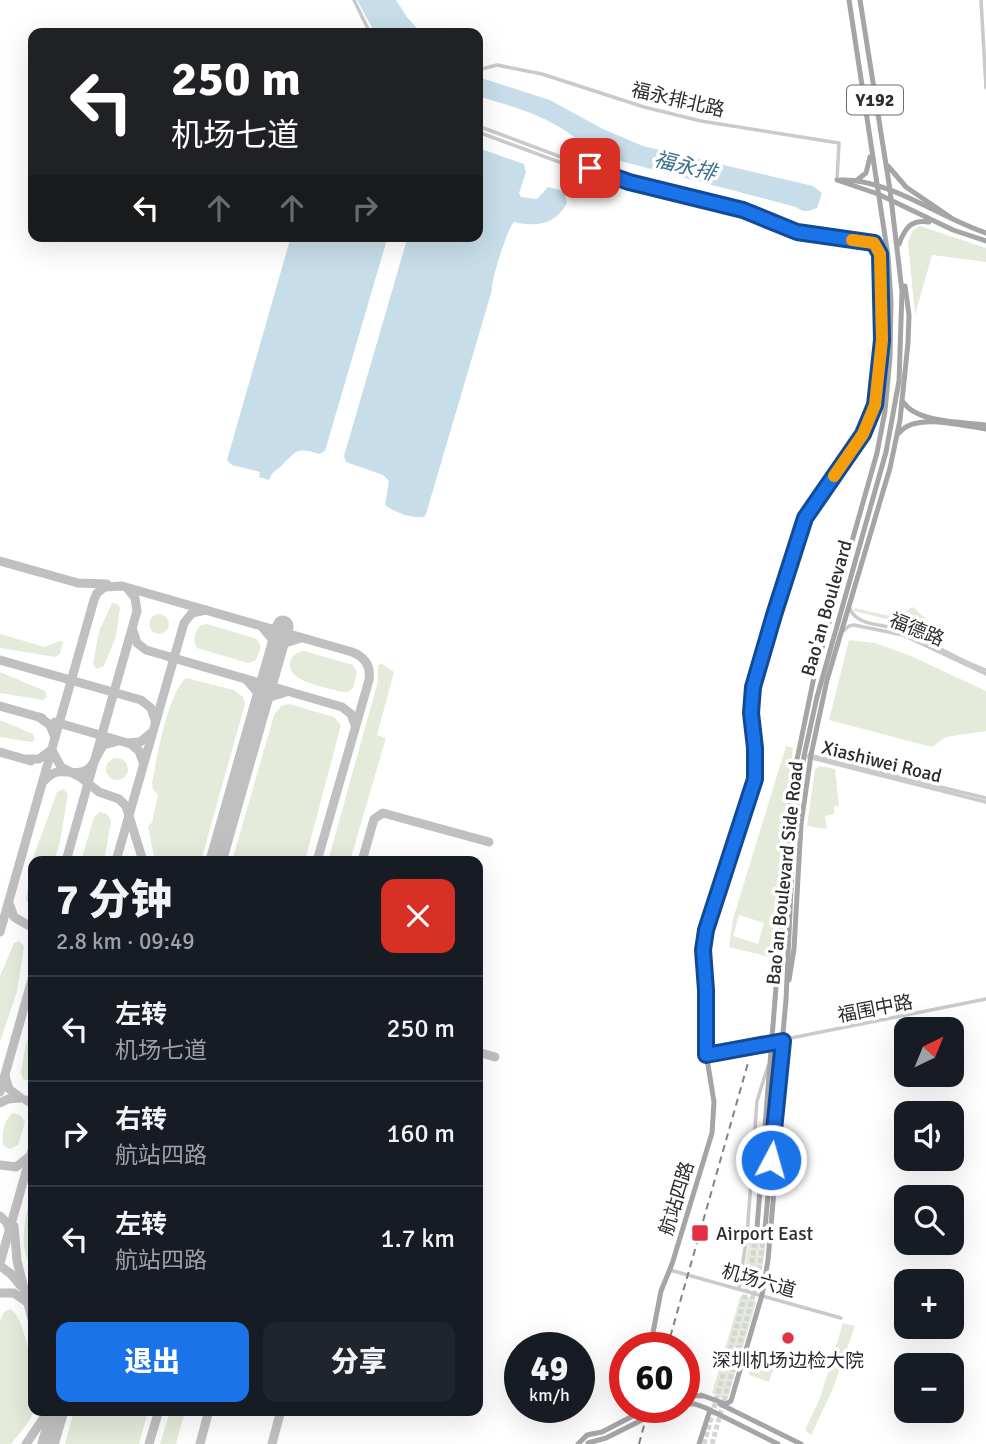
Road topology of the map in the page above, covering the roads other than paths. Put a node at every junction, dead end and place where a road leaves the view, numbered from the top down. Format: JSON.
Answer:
{"nodes":[{"id":1,"x":354,"y":0,"type":"edge"},
{"id":2,"x":849,"y":0,"type":"edge"},
{"id":3,"x":860,"y":0,"type":"edge"},
{"id":4,"x":981,"y":0,"type":"edge"},
{"id":5,"x":368,"y":28,"type":"edge"},
{"id":6,"x":483,"y":69,"type":"edge"},
{"id":7,"x":986,"y":88,"type":"edge"},
{"id":8,"x":483,"y":128,"type":"edge"},
{"id":9,"x":483,"y":134,"type":"edge"},
{"id":10,"x":871,"y":150,"type":"junction"},
{"id":11,"x":886,"y":163,"type":"junction"},
{"id":12,"x":837,"y":180,"type":"junction"},
{"id":13,"x":852,"y":181,"type":"junction"},
{"id":14,"x":877,"y":186,"type":"junction"},
{"id":15,"x":890,"y":190,"type":"junction"},
{"id":16,"x":878,"y":194,"type":"junction"},
{"id":17,"x":891,"y":199,"type":"junction"},
{"id":18,"x":962,"y":224,"type":"junction"},
{"id":19,"x":940,"y":225,"type":"junction"},
{"id":20,"x":986,"y":233,"type":"edge"},
{"id":21,"x":828,"y":239,"type":"junction"},
{"id":22,"x":986,"y":241,"type":"edge"},
{"id":23,"x":898,"y":247,"type":"junction"},
{"id":24,"x":900,"y":259,"type":"junction"},
{"id":25,"x":903,"y":402,"type":"junction"},
{"id":26,"x":986,"y":427,"type":"edge"},
{"id":27,"x":897,"y":436,"type":"junction"},
{"id":28,"x":849,"y":603,"type":"junction"},
{"id":29,"x":864,"y":623,"type":"junction"},
{"id":30,"x":839,"y":637,"type":"junction"},
{"id":31,"x":826,"y":666,"type":"junction"},
{"id":32,"x":986,"y":672,"type":"edge"},
{"id":33,"x":822,"y":702,"type":"junction"},
{"id":34,"x":797,"y":753,"type":"junction"},
{"id":35,"x":808,"y":756,"type":"junction"},
{"id":36,"x":986,"y":800,"type":"edge"},
{"id":37,"x":986,"y":999,"type":"edge"},
{"id":38,"x":783,"y":1041,"type":"junction"},
{"id":39,"x":770,"y":1043,"type":"junction"},
{"id":40,"x":706,"y":1055,"type":"junction"},
{"id":41,"x":769,"y":1061,"type":"junction"},
{"id":42,"x":780,"y":1081,"type":"junction"},
{"id":43,"x":757,"y":1228,"type":"tunnel mouth"},
{"id":44,"x":765,"y":1228,"type":"tunnel mouth"},
{"id":45,"x":670,"y":1270,"type":"junction"},
{"id":46,"x":739,"y":1289,"type":"junction"},
{"id":47,"x":762,"y":1295,"type":"junction"},
{"id":48,"x":841,"y":1318,"type":"dead end"},
{"id":49,"x":653,"y":1332,"type":"edge"},
{"id":50,"x":701,"y":1395,"type":"joint"},
{"id":51,"x":700,"y":1406,"type":"edge"},
{"id":52,"x":710,"y":1410,"type":"junction"},
{"id":53,"x":618,"y":1423,"type":"edge"},
{"id":54,"x":635,"y":1423,"type":"edge"},
{"id":55,"x":588,"y":1443,"type":"edge"},
{"id":56,"x":578,"y":1444,"type":"edge"},
{"id":57,"x":699,"y":1444,"type":"edge"},
{"id":58,"x":778,"y":1444,"type":"edge"},
{"id":59,"x":800,"y":1444,"type":"edge"}],
"edges":[{"from":1,"to":5,"type":"street"},
{"from":2,"to":10,"type":"main road","name":"Bao'an Boulevard","number":"Y192"},
{"from":3,"to":11,"type":"main road","name":"Bao'an Boulevard","number":"Y192"},
{"from":4,"to":7,"type":"street"},
{"from":6,"to":12,"type":"street","name":"福永排北路"},
{"from":8,"to":21,"type":"street"},
{"from":9,"to":21,"type":"street"},
{"from":10,"to":13,"type":"main road"},
{"from":10,"to":14,"type":"main road","name":"Bao'an Boulevard","number":"Y192"},
{"from":11,"to":15,"type":"main road","name":"Bao'an Boulevard","number":"Y192"},
{"from":11,"to":18,"type":"main road"},
{"from":12,"to":13,"type":"main road"},
{"from":12,"to":16,"type":"main road"},
{"from":13,"to":14,"type":"main road"},
{"from":14,"to":15,"type":"main road"},
{"from":14,"to":16,"type":"main road","name":"Bao'an Boulevard"},
{"from":15,"to":17,"type":"main road","name":"Bao'an Boulevard","number":"Y192"},
{"from":15,"to":18,"type":"main road"},
{"from":16,"to":17,"type":"main road"},
{"from":16,"to":34,"type":"main road","name":"Bao'an Boulevard"},
{"from":17,"to":19,"type":"main road"},
{"from":17,"to":23,"type":"main road","name":"Bao'an Boulevard"},
{"from":18,"to":20,"type":"main road"},
{"from":19,"to":22,"type":"main road"},
{"from":19,"to":23,"type":"main road"},
{"from":21,"to":40,"type":"main road","name":"航站四路"},
{"from":23,"to":24,"type":"main road","name":"Bao'an Boulevard"},
{"from":24,"to":25,"type":"main road","name":"Bao'an Boulevard Side Road"},
{"from":24,"to":31,"type":"main road","name":"Bao'an Boulevard"},
{"from":25,"to":26,"type":"main road"},
{"from":25,"to":27,"type":"main road","name":"Bao'an Boulevard Side Road"},
{"from":26,"to":27,"type":"main road"},
{"from":27,"to":28,"type":"main road","name":"Bao'an Boulevard Side Road"},
{"from":28,"to":29,"type":"street","name":"福德路"},
{"from":28,"to":30,"type":"main road","name":"Bao'an Boulevard Side Road"},
{"from":29,"to":30,"type":"street","name":"福德路"},
{"from":29,"to":32,"type":"street","name":"福德路"},
{"from":30,"to":33,"type":"main road","name":"Bao'an Boulevard Side Road"},
{"from":31,"to":33,"type":"main road"},
{"from":31,"to":35,"type":"main road","name":"Bao'an Boulevard"},
{"from":33,"to":35,"type":"main road","name":"Bao'an Boulevard Side Road"},
{"from":34,"to":35,"type":"street","name":"Xiashiwei Road"},
{"from":34,"to":39,"type":"main road","name":"Bao'an Boulevard"},
{"from":35,"to":36,"type":"street","name":"Xiashiwei Road"},
{"from":35,"to":38,"type":"main road","name":"Bao'an Boulevard"},
{"from":37,"to":38,"type":"street","name":"福围中路"},
{"from":38,"to":39,"type":"street","name":"福围中路"},
{"from":38,"to":42,"type":"main road","name":"Bao'an Boulevard"},
{"from":39,"to":40,"type":"street","name":"福围中路"},
{"from":39,"to":41,"type":"main road","name":"Bao'an Boulevard"},
{"from":40,"to":45,"type":"main road","name":"航站四路"},
{"from":41,"to":43,"type":"main road","name":"Bao'an Boulevard"},
{"from":41,"to":46,"type":"street"},
{"from":42,"to":44,"type":"main road","name":"Bao'an Boulevard"},
{"from":42,"to":47,"type":"main road"},
{"from":45,"to":46,"type":"street","name":"机场六道"},
{"from":45,"to":49,"type":"main road","name":"航站四路"},
{"from":46,"to":47,"type":"street","name":"机场六道"},
{"from":47,"to":48,"type":"street","name":"机场六道"},
{"from":47,"to":50,"type":"main road"},
{"from":50,"to":59,"type":"main road"},
{"from":51,"to":52,"type":"main road"},
{"from":52,"to":57,"type":"main road"},
{"from":52,"to":58,"type":"main road"},
{"from":53,"to":56,"type":"main road"},
{"from":54,"to":55,"type":"main road"}]}
